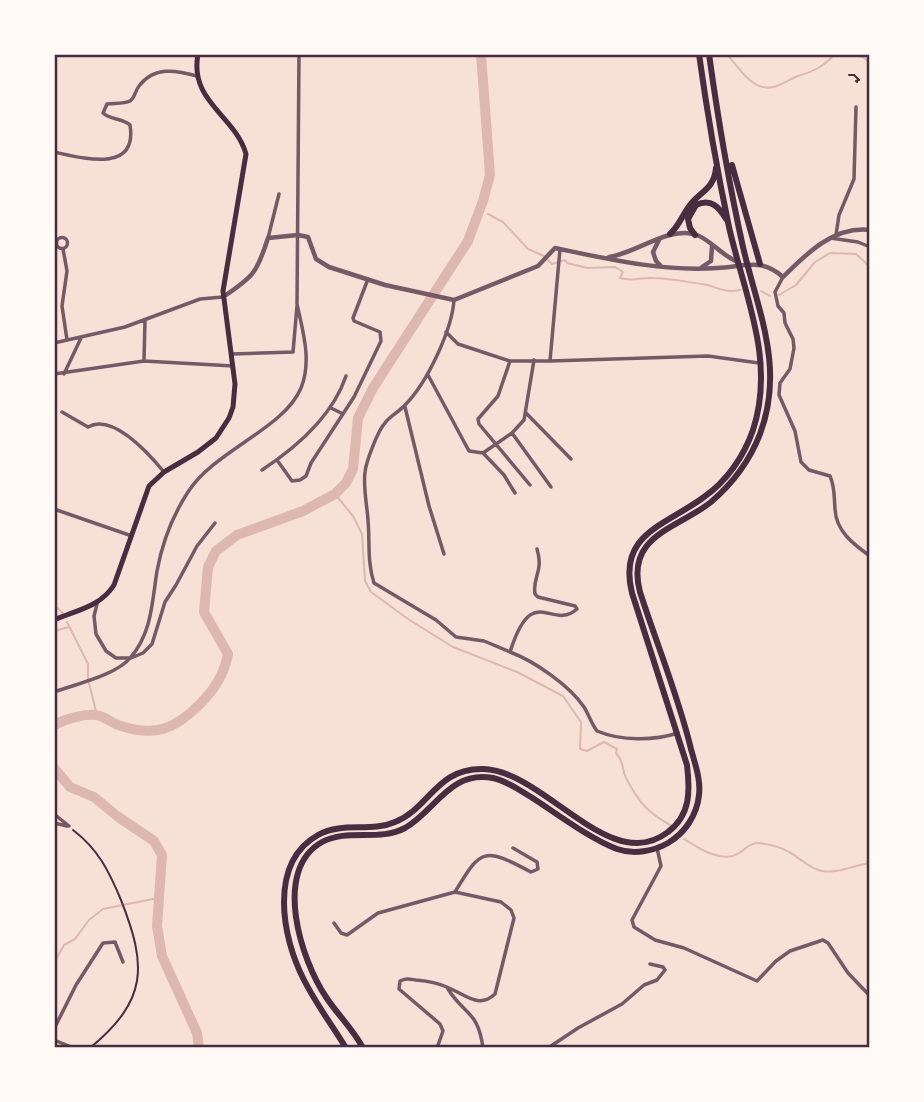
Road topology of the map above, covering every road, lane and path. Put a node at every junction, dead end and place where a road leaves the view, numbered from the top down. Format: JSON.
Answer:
{"nodes":[{"id":1,"x":198,"y":54,"type":"edge"},
{"id":2,"x":299,"y":54,"type":"edge"},
{"id":3,"x":699,"y":54,"type":"edge"},
{"id":4,"x":709,"y":54,"type":"edge"},
{"id":5,"x":849,"y":75,"type":"dead end"},
{"id":6,"x":197,"y":76,"type":"junction"},
{"id":7,"x":857,"y":82,"type":"dead end"},
{"id":8,"x":856,"y":107,"type":"dead end"},
{"id":9,"x":719,"y":115,"type":"junction"},
{"id":10,"x":54,"y":152,"type":"edge"},
{"id":11,"x":716,"y":153,"type":"junction"},
{"id":12,"x":279,"y":194,"type":"dead end"},
{"id":13,"x":728,"y":223,"type":"junction"},
{"id":14,"x":870,"y":230,"type":"edge"},
{"id":15,"x":298,"y":234,"type":"junction"},
{"id":16,"x":670,"y":234,"type":"junction"},
{"id":17,"x":695,"y":234,"type":"junction"},
{"id":18,"x":836,"y":235,"type":"junction"},
{"id":19,"x":268,"y":238,"type":"junction"},
{"id":20,"x":660,"y":239,"type":"junction"},
{"id":21,"x":830,"y":239,"type":"junction"},
{"id":22,"x":712,"y":246,"type":"junction"},
{"id":23,"x":870,"y":247,"type":"edge"},
{"id":24,"x":63,"y":249,"type":"dead end"},
{"id":25,"x":560,"y":249,"type":"junction"},
{"id":26,"x":601,"y":258,"type":"junction"},
{"id":27,"x":760,"y":264,"type":"junction"},
{"id":28,"x":664,"y":267,"type":"junction"},
{"id":29,"x":746,"y":267,"type":"junction"},
{"id":30,"x":697,"y":268,"type":"junction"},
{"id":31,"x":783,"y":277,"type":"junction"},
{"id":32,"x":368,"y":279,"type":"junction"},
{"id":33,"x":223,"y":297,"type":"junction"},
{"id":34,"x":454,"y":300,"type":"junction"},
{"id":35,"x":297,"y":304,"type":"junction"},
{"id":36,"x":145,"y":320,"type":"junction"},
{"id":37,"x":446,"y":332,"type":"junction"},
{"id":38,"x":82,"y":336,"type":"junction"},
{"id":39,"x":67,"y":340,"type":"junction"},
{"id":40,"x":54,"y":343,"type":"edge"},
{"id":41,"x":231,"y":354,"type":"junction"},
{"id":42,"x":534,"y":360,"type":"junction"},
{"id":43,"x":144,"y":361,"type":"junction"},
{"id":44,"x":510,"y":361,"type":"junction"},
{"id":45,"x":550,"y":361,"type":"junction"},
{"id":46,"x":762,"y":363,"type":"junction"},
{"id":47,"x":233,"y":366,"type":"junction"},
{"id":48,"x":54,"y":374,"type":"edge"},
{"id":49,"x":64,"y":374,"type":"junction"},
{"id":50,"x":427,"y":374,"type":"junction"},
{"id":51,"x":346,"y":376,"type":"dead end"},
{"id":52,"x":405,"y":406,"type":"junction"},
{"id":53,"x":331,"y":408,"type":"junction"},
{"id":54,"x":62,"y":412,"type":"dead end"},
{"id":55,"x":526,"y":413,"type":"junction"},
{"id":56,"x":343,"y":414,"type":"junction"},
{"id":57,"x":512,"y":433,"type":"junction"},
{"id":58,"x":497,"y":444,"type":"junction"},
{"id":59,"x":483,"y":453,"type":"junction"},
{"id":60,"x":571,"y":459,"type":"dead end"},
{"id":61,"x":277,"y":460,"type":"junction"},
{"id":62,"x":262,"y":470,"type":"dead end"},
{"id":63,"x":164,"y":472,"type":"junction"},
{"id":64,"x":530,"y":485,"type":"dead end"},
{"id":65,"x":551,"y":486,"type":"dead end"},
{"id":66,"x":515,"y":493,"type":"dead end"},
{"id":67,"x":54,"y":509,"type":"edge"},
{"id":68,"x":215,"y":523,"type":"dead end"},
{"id":69,"x":132,"y":537,"type":"junction"},
{"id":70,"x":537,"y":549,"type":"dead end"},
{"id":71,"x":443,"y":554,"type":"dead end"},
{"id":72,"x":870,"y":556,"type":"edge"},
{"id":73,"x":97,"y":604,"type":"junction"},
{"id":74,"x":54,"y":620,"type":"edge"},
{"id":75,"x":510,"y":652,"type":"junction"},
{"id":76,"x":131,"y":658,"type":"junction"},
{"id":77,"x":54,"y":692,"type":"edge"},
{"id":78,"x":678,"y":733,"type":"junction"},
{"id":79,"x":54,"y":814,"type":"edge"},
{"id":80,"x":54,"y":823,"type":"edge"},
{"id":81,"x":69,"y":826,"type":"junction"},
{"id":82,"x":513,"y":848,"type":"dead end"},
{"id":83,"x":657,"y":848,"type":"junction"},
{"id":84,"x":456,"y":892,"type":"junction"},
{"id":85,"x":334,"y":923,"type":"dead end"},
{"id":86,"x":123,"y":962,"type":"dead end"},
{"id":87,"x":650,"y":964,"type":"dead end"},
{"id":88,"x":448,"y":987,"type":"junction"},
{"id":89,"x":870,"y":996,"type":"edge"},
{"id":90,"x":54,"y":1028,"type":"edge"},
{"id":91,"x":54,"y":1040,"type":"edge"},
{"id":92,"x":74,"y":1048,"type":"edge"},
{"id":93,"x":90,"y":1048,"type":"edge"},
{"id":94,"x":346,"y":1048,"type":"edge"},
{"id":95,"x":363,"y":1048,"type":"edge"},
{"id":96,"x":437,"y":1048,"type":"edge"},
{"id":97,"x":483,"y":1048,"type":"edge"},
{"id":98,"x":548,"y":1048,"type":"edge"}],
"edges":[{"from":1,"to":6,"type":"main road"},
{"from":2,"to":15,"type":"street"},
{"from":3,"to":11,"type":"highway"},
{"from":4,"to":9,"type":"highway"},
{"from":5,"to":7,"type":"path"},
{"from":6,"to":10,"type":"street"},
{"from":6,"to":33,"type":"main road"},
{"from":8,"to":18,"type":"street"},
{"from":9,"to":27,"type":"highway"},
{"from":9,"to":29,"type":"highway"},
{"from":11,"to":13,"type":"highway"},
{"from":11,"to":16,"type":"highway"},
{"from":12,"to":19,"type":"street"},
{"from":13,"to":17,"type":"highway"},
{"from":13,"to":46,"type":"highway"},
{"from":14,"to":18,"type":"street"},
{"from":15,"to":19,"type":"street"},
{"from":15,"to":32,"type":"street"},
{"from":15,"to":35,"type":"street"},
{"from":16,"to":17,"type":"street"},
{"from":16,"to":20,"type":"street"},
{"from":17,"to":22,"type":"street"},
{"from":18,"to":21,"type":"street"},
{"from":19,"to":33,"type":"street"},
{"from":20,"to":26,"type":"street"},
{"from":20,"to":28,"type":"street"},
{"from":21,"to":23,"type":"street"},
{"from":21,"to":31,"type":"street"},
{"from":22,"to":29,"type":"street"},
{"from":22,"to":30,"type":"street"},
{"from":24,"to":39,"type":"street"},
{"from":25,"to":26,"type":"street"},
{"from":25,"to":34,"type":"street"},
{"from":25,"to":45,"type":"street"},
{"from":26,"to":28,"type":"street"},
{"from":27,"to":29,"type":"street"},
{"from":27,"to":31,"type":"street"},
{"from":28,"to":30,"type":"street"},
{"from":29,"to":30,"type":"street"},
{"from":29,"to":83,"type":"highway"},
{"from":31,"to":72,"type":"street"},
{"from":32,"to":34,"type":"street"},
{"from":32,"to":56,"type":"street"},
{"from":33,"to":36,"type":"street"},
{"from":33,"to":41,"type":"main road"},
{"from":34,"to":37,"type":"street"},
{"from":35,"to":41,"type":"street"},
{"from":35,"to":76,"type":"street"},
{"from":36,"to":38,"type":"street"},
{"from":36,"to":43,"type":"street"},
{"from":37,"to":44,"type":"street"},
{"from":37,"to":50,"type":"street"},
{"from":38,"to":39,"type":"street"},
{"from":38,"to":49,"type":"street"},
{"from":39,"to":40,"type":"street"},
{"from":41,"to":47,"type":"main road"},
{"from":42,"to":44,"type":"street"},
{"from":42,"to":45,"type":"street"},
{"from":42,"to":55,"type":"street"},
{"from":43,"to":47,"type":"street"},
{"from":43,"to":49,"type":"street"},
{"from":44,"to":58,"type":"street"},
{"from":45,"to":46,"type":"street"},
{"from":46,"to":78,"type":"highway"},
{"from":47,"to":63,"type":"main road"},
{"from":48,"to":49,"type":"street"},
{"from":50,"to":52,"type":"street"},
{"from":50,"to":59,"type":"street"},
{"from":51,"to":53,"type":"street"},
{"from":52,"to":71,"type":"street"},
{"from":52,"to":75,"type":"street"},
{"from":53,"to":56,"type":"street"},
{"from":53,"to":61,"type":"street"},
{"from":54,"to":63,"type":"street"},
{"from":55,"to":57,"type":"street"},
{"from":55,"to":60,"type":"street"},
{"from":56,"to":61,"type":"street"},
{"from":57,"to":58,"type":"street"},
{"from":57,"to":65,"type":"street"},
{"from":58,"to":59,"type":"street"},
{"from":58,"to":64,"type":"street"},
{"from":59,"to":66,"type":"street"},
{"from":61,"to":62,"type":"street"},
{"from":63,"to":69,"type":"main road"},
{"from":67,"to":69,"type":"street"},
{"from":68,"to":76,"type":"street"},
{"from":69,"to":73,"type":"main road"},
{"from":70,"to":75,"type":"street"},
{"from":73,"to":74,"type":"main road"},
{"from":73,"to":76,"type":"street"},
{"from":75,"to":78,"type":"street"},
{"from":76,"to":77,"type":"street"},
{"from":78,"to":94,"type":"highway"},
{"from":79,"to":81,"type":"street"},
{"from":80,"to":81,"type":"street"},
{"from":81,"to":93,"type":"path"},
{"from":82,"to":84,"type":"street"},
{"from":83,"to":89,"type":"street"},
{"from":83,"to":95,"type":"highway"},
{"from":84,"to":85,"type":"street"},
{"from":84,"to":88,"type":"street"},
{"from":86,"to":90,"type":"street"},
{"from":87,"to":98,"type":"street"},
{"from":88,"to":96,"type":"street"},
{"from":88,"to":97,"type":"street"},
{"from":91,"to":92,"type":"street"}]}
